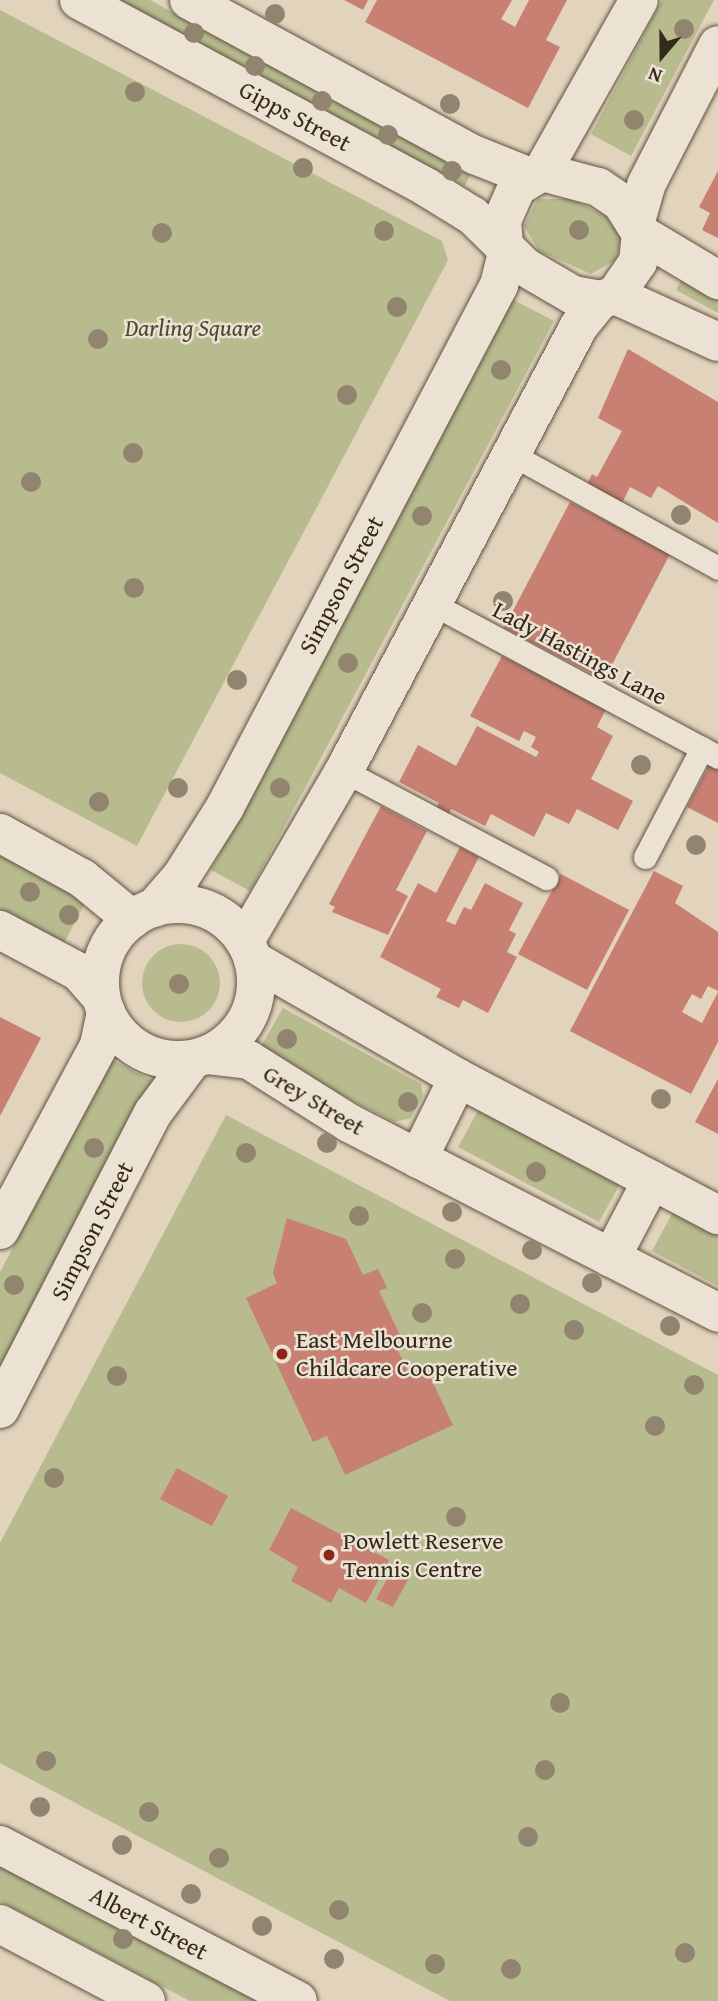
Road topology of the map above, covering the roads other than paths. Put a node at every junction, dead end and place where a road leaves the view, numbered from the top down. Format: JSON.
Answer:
{"nodes":[{"id":1,"x":79,"y":0,"type":"edge"},
{"id":2,"x":189,"y":0,"type":"edge"},
{"id":3,"x":639,"y":0,"type":"edge"},
{"id":4,"x":718,"y":45,"type":"edge"},
{"id":5,"x":536,"y":175,"type":"junction"},
{"id":6,"x":639,"y":227,"type":"junction"},
{"id":7,"x":506,"y":246,"type":"junction"},
{"id":8,"x":718,"y":280,"type":"edge"},
{"id":9,"x":608,"y":297,"type":"junction"},
{"id":10,"x":718,"y":342,"type":"edge"},
{"id":11,"x":511,"y":454,"type":"junction"},
{"id":12,"x":718,"y":568,"type":"edge"},
{"id":13,"x":433,"y":604,"type":"junction"},
{"id":14,"x":710,"y":753,"type":"edge"},
{"id":15,"x":344,"y":771,"type":"junction"},
{"id":16,"x":0,"y":834,"type":"edge"},
{"id":17,"x":645,"y":857,"type":"dead end"},
{"id":18,"x":546,"y":878,"type":"dead end"},
{"id":19,"x":143,"y":913,"type":"junction"},
{"id":20,"x":0,"y":930,"type":"edge"},
{"id":21,"x":249,"y":950,"type":"junction"},
{"id":22,"x":104,"y":1005,"type":"junction"},
{"id":23,"x":200,"y":1057,"type":"junction"},
{"id":24,"x":458,"y":1078,"type":"junction"},
{"id":25,"x":418,"y":1159,"type":"junction"},
{"id":26,"x":652,"y":1180,"type":"junction"},
{"id":27,"x":718,"y":1215,"type":"edge"},
{"id":28,"x":3,"y":1219,"type":"edge"},
{"id":29,"x":611,"y":1258,"type":"junction"},
{"id":30,"x":718,"y":1313,"type":"edge"},
{"id":31,"x":0,"y":1409,"type":"edge"},
{"id":32,"x":0,"y":1845,"type":"edge"},
{"id":33,"x":0,"y":1924,"type":"edge"},
{"id":34,"x":146,"y":2001,"type":"edge"},
{"id":35,"x":298,"y":2001,"type":"edge"}],
"edges":[{"from":1,"to":7,"type":"street","name":"Gipps Street"},
{"from":2,"to":5,"type":"street"},
{"from":3,"to":5,"type":"street"},
{"from":4,"to":6,"type":"street"},
{"from":5,"to":6,"type":"street"},
{"from":5,"to":7,"type":"street"},
{"from":6,"to":8,"type":"street"},
{"from":6,"to":9,"type":"street"},
{"from":7,"to":9,"type":"street"},
{"from":7,"to":19,"type":"street","name":"Simpson Street"},
{"from":9,"to":10,"type":"street"},
{"from":9,"to":11,"type":"street"},
{"from":11,"to":12,"type":"lane"},
{"from":11,"to":13,"type":"street"},
{"from":13,"to":14,"type":"lane","name":"Lady Hastings Lane"},
{"from":13,"to":15,"type":"street"},
{"from":14,"to":17,"type":"lane","name":"Lady Hastings Lane"},
{"from":15,"to":18,"type":"lane"},
{"from":15,"to":21,"type":"street"},
{"from":16,"to":19,"type":"street"},
{"from":19,"to":21,"type":"street"},
{"from":19,"to":22,"type":"street"},
{"from":20,"to":22,"type":"street"},
{"from":21,"to":23,"type":"street"},
{"from":21,"to":24,"type":"street"},
{"from":22,"to":23,"type":"street"},
{"from":22,"to":28,"type":"street"},
{"from":23,"to":25,"type":"street","name":"Grey Street"},
{"from":23,"to":31,"type":"street","name":"Simpson Street"},
{"from":24,"to":25,"type":"street"},
{"from":24,"to":26,"type":"street"},
{"from":25,"to":29,"type":"street","name":"Grey Street"},
{"from":26,"to":27,"type":"street"},
{"from":26,"to":29,"type":"street"},
{"from":29,"to":30,"type":"street","name":"Grey Street"},
{"from":32,"to":35,"type":"street","name":"Albert Street"},
{"from":33,"to":34,"type":"street"}]}
